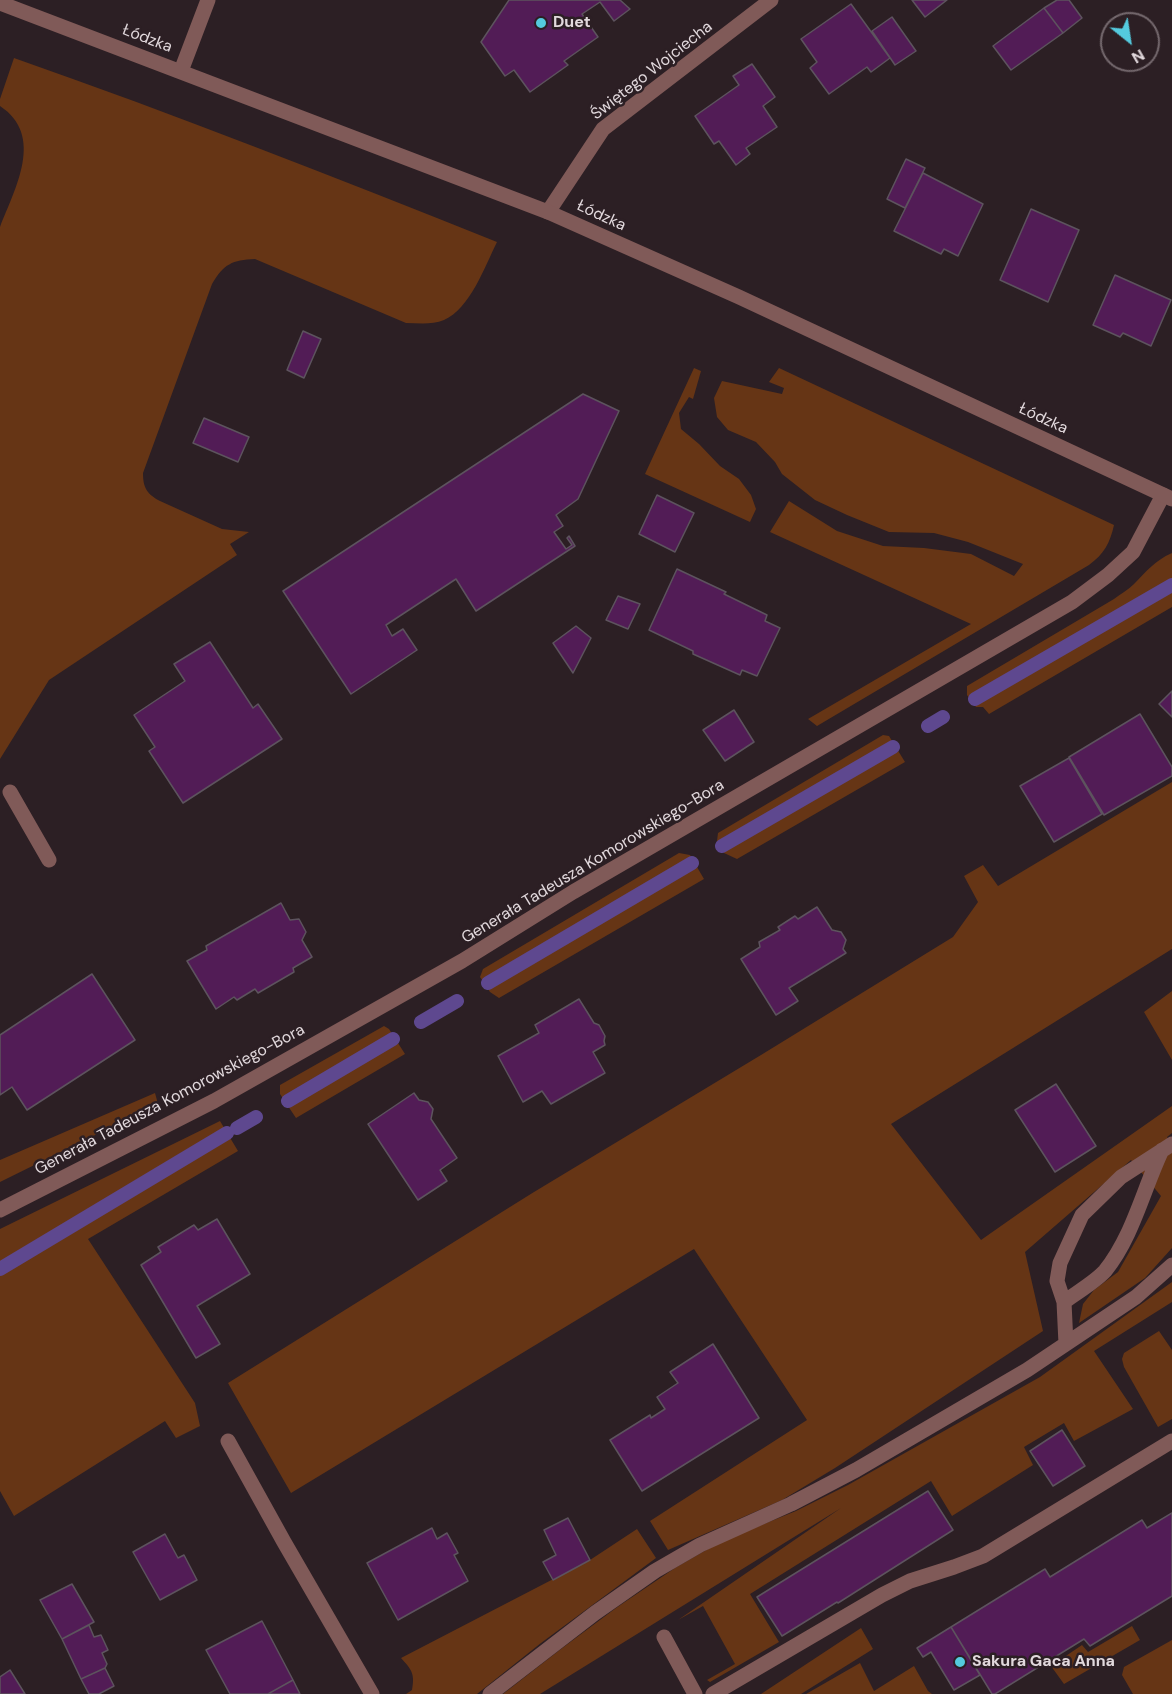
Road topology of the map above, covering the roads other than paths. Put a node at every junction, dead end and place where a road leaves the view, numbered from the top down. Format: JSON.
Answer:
{"nodes":[{"id":1,"x":208,"y":0,"type":"edge"},
{"id":2,"x":771,"y":0,"type":"edge"},
{"id":3,"x":0,"y":3,"type":"edge"},
{"id":4,"x":181,"y":71,"type":"junction"},
{"id":5,"x":548,"y":212,"type":"junction"},
{"id":6,"x":1167,"y":497,"type":"edge"},
{"id":7,"x":10,"y":792,"type":"dead end"},
{"id":8,"x":49,"y":860,"type":"dead end"},
{"id":9,"x":1167,"y":1147,"type":"edge"},
{"id":10,"x":0,"y":1210,"type":"edge"},
{"id":11,"x":1172,"y":1265,"type":"edge"},
{"id":12,"x":1064,"y":1302,"type":"junction"},
{"id":13,"x":1066,"y":1344,"type":"junction"},
{"id":14,"x":228,"y":1441,"type":"dead end"},
{"id":15,"x":1172,"y":1441,"type":"edge"},
{"id":16,"x":664,"y":1637,"type":"dead end"},
{"id":17,"x":372,"y":1694,"type":"edge"},
{"id":18,"x":490,"y":1694,"type":"edge"},
{"id":19,"x":695,"y":1694,"type":"edge"},
{"id":20,"x":713,"y":1694,"type":"edge"}],
"edges":[{"from":1,"to":4,"type":"street"},
{"from":2,"to":5,"type":"street","name":"Świętego Wojciecha"},
{"from":3,"to":4,"type":"street","name":"Łódzka"},
{"from":4,"to":5,"type":"street","name":"Łódzka"},
{"from":5,"to":6,"type":"street","name":"Łódzka"},
{"from":6,"to":10,"type":"street","name":"Generała Tadeusza Komorowskiego-Bora"},
{"from":7,"to":8,"type":"street"},
{"from":9,"to":12,"type":"street"},
{"from":9,"to":12,"type":"street"},
{"from":11,"to":13,"type":"street"},
{"from":12,"to":13,"type":"street"},
{"from":13,"to":18,"type":"street"},
{"from":14,"to":17,"type":"street"},
{"from":15,"to":20,"type":"street"},
{"from":16,"to":19,"type":"street"}]}
